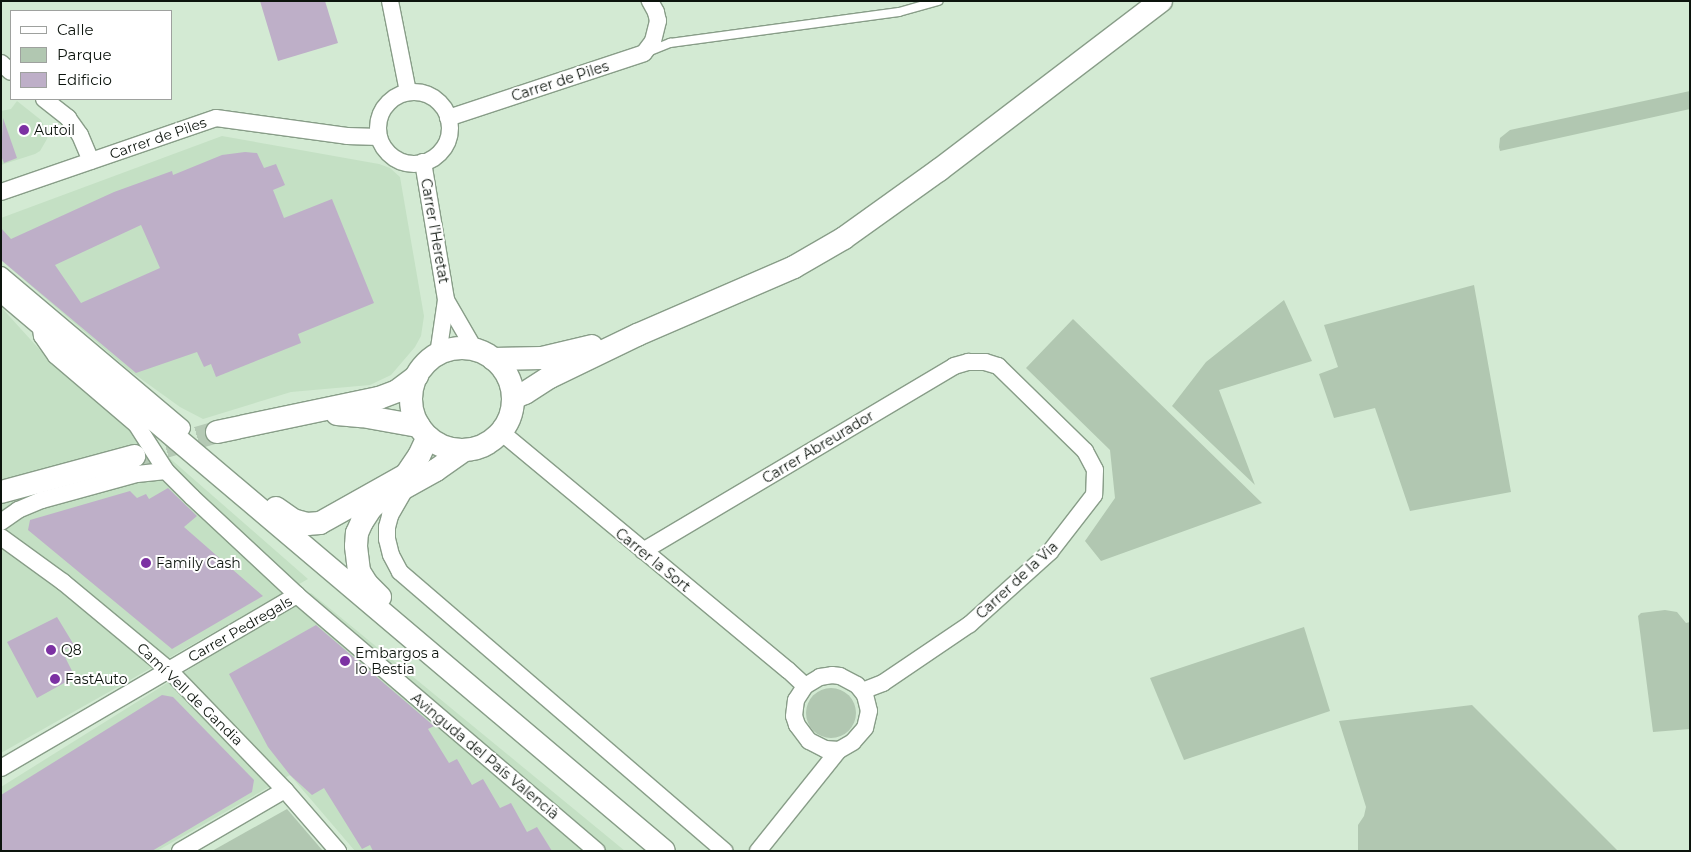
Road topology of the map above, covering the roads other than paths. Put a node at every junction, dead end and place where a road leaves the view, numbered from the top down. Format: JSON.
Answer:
{"nodes":[{"id":1,"x":390,"y":1,"type":"edge"},
{"id":2,"x":650,"y":1,"type":"edge"},
{"id":3,"x":938,"y":1,"type":"edge"},
{"id":4,"x":1161,"y":1,"type":"edge"},
{"id":5,"x":644,"y":54,"type":"junction"},
{"id":6,"x":408,"y":92,"type":"junction"},
{"id":7,"x":45,"y":100,"type":"edge"},
{"id":8,"x":448,"y":118,"type":"junction"},
{"id":9,"x":379,"y":137,"type":"junction"},
{"id":10,"x":91,"y":161,"type":"junction"},
{"id":11,"x":423,"y":162,"type":"junction"},
{"id":12,"x":1,"y":192,"type":"edge"},
{"id":13,"x":1,"y":275,"type":"edge"},
{"id":14,"x":1,"y":290,"type":"edge"},
{"id":15,"x":446,"y":300,"type":"junction"},
{"id":16,"x":40,"y":322,"type":"junction"},
{"id":17,"x":637,"y":335,"type":"junction"},
{"id":18,"x":438,"y":355,"type":"junction"},
{"id":19,"x":484,"y":355,"type":"junction"},
{"id":20,"x":998,"y":366,"type":"joint"},
{"id":21,"x":417,"y":376,"type":"junction"},
{"id":22,"x":513,"y":398,"type":"junction"},
{"id":23,"x":306,"y":412,"type":"junction"},
{"id":24,"x":162,"y":419,"type":"junction"},
{"id":25,"x":217,"y":432,"type":"tunnel mouth"},
{"id":26,"x":423,"y":432,"type":"junction"},
{"id":27,"x":501,"y":432,"type":"junction"},
{"id":28,"x":463,"y":450,"type":"junction"},
{"id":29,"x":134,"y":456,"type":"tunnel mouth"},
{"id":30,"x":209,"y":459,"type":"junction"},
{"id":31,"x":166,"y":471,"type":"junction"},
{"id":32,"x":408,"y":485,"type":"junction"},
{"id":33,"x":1,"y":492,"type":"edge"},
{"id":34,"x":1,"y":522,"type":"edge"},
{"id":35,"x":1,"y":537,"type":"edge"},
{"id":36,"x":642,"y":551,"type":"junction"},
{"id":37,"x":297,"y":595,"type":"junction"},
{"id":38,"x":169,"y":670,"type":"junction"},
{"id":39,"x":805,"y":686,"type":"junction"},
{"id":40,"x":862,"y":692,"type":"junction"},
{"id":41,"x":522,"y":731,"type":"junction"},
{"id":42,"x":839,"y":750,"type":"junction"},
{"id":43,"x":1,"y":768,"type":"edge"},
{"id":44,"x":285,"y":790,"type":"junction"},
{"id":45,"x":180,"y":851,"type":"edge"},
{"id":46,"x":338,"y":851,"type":"edge"},
{"id":47,"x":597,"y":851,"type":"edge"},
{"id":48,"x":664,"y":851,"type":"edge"},
{"id":49,"x":724,"y":851,"type":"edge"},
{"id":50,"x":758,"y":851,"type":"edge"}],
"edges":[{"from":1,"to":6,"type":"street"},
{"from":2,"to":5,"type":"street"},
{"from":3,"to":5,"type":"lane"},
{"from":4,"to":17,"type":"street"},
{"from":5,"to":8,"type":"street","name":"Carrer de Piles"},
{"from":6,"to":8,"type":"street"},
{"from":6,"to":9,"type":"street"},
{"from":7,"to":10,"type":"street"},
{"from":8,"to":11,"type":"street"},
{"from":9,"to":10,"type":"street","name":"Carrer de Piles"},
{"from":9,"to":11,"type":"street"},
{"from":10,"to":12,"type":"street","name":"Carrer de Piles"},
{"from":11,"to":15,"type":"street","name":"Carrer l'Heretat"},
{"from":13,"to":24,"type":"street"},
{"from":14,"to":16,"type":"street"},
{"from":15,"to":18,"type":"street","name":"Carrer l'Heretat"},
{"from":15,"to":19,"type":"street","name":"Carrer l'Heretat"},
{"from":16,"to":24,"type":"street"},
{"from":16,"to":31,"type":"street","name":"Avinguda del País Valencià"},
{"from":17,"to":19,"type":"street"},
{"from":17,"to":22,"type":"street"},
{"from":18,"to":19,"type":"street"},
{"from":18,"to":21,"type":"street"},
{"from":19,"to":22,"type":"street"},
{"from":20,"to":36,"type":"street","name":"Carrer Abreurador"},
{"from":20,"to":40,"type":"street","name":"Carrer de la Via"},
{"from":21,"to":23,"type":"street"},
{"from":21,"to":26,"type":"street"},
{"from":22,"to":27,"type":"street"},
{"from":23,"to":25,"type":"street"},
{"from":23,"to":26,"type":"street"},
{"from":24,"to":30,"type":"street"},
{"from":26,"to":28,"type":"street"},
{"from":26,"to":30,"type":"street"},
{"from":27,"to":28,"type":"street"},
{"from":27,"to":36,"type":"street","name":"Carrer la Sort"},
{"from":28,"to":32,"type":"street"},
{"from":29,"to":33,"type":"street"},
{"from":30,"to":41,"type":"street"},
{"from":31,"to":34,"type":"street"},
{"from":31,"to":37,"type":"street","name":"Avinguda del País Valencià"},
{"from":32,"to":41,"type":"street"},
{"from":32,"to":49,"type":"street"},
{"from":35,"to":38,"type":"street","name":"Camí Vell de Gandia"},
{"from":36,"to":39,"type":"street","name":"Carrer la Sort"},
{"from":37,"to":38,"type":"street","name":"Carrer Pedregals"},
{"from":37,"to":47,"type":"street","name":"Avinguda del País Valencià"},
{"from":38,"to":43,"type":"street","name":"Carrer Pedregals"},
{"from":38,"to":44,"type":"street","name":"Camí Vell de Gandia"},
{"from":39,"to":40,"type":"street"},
{"from":39,"to":42,"type":"street"},
{"from":40,"to":42,"type":"street"},
{"from":41,"to":48,"type":"street"},
{"from":42,"to":50,"type":"street"},
{"from":44,"to":45,"type":"street"},
{"from":44,"to":46,"type":"street","name":"Camí Vell de Gandia"}]}
